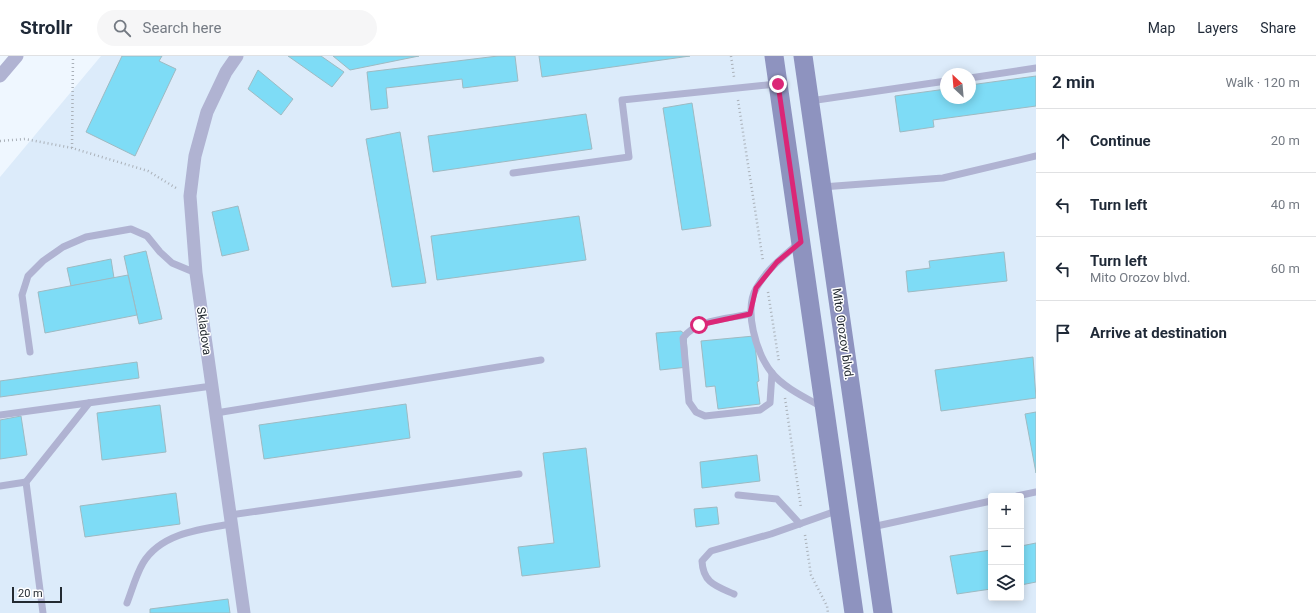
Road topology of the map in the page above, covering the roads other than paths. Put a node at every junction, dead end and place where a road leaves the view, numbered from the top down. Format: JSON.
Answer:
{"nodes":[{"id":1,"x":17,"y":56,"type":"edge"},
{"id":2,"x":237,"y":56,"type":"edge"},
{"id":3,"x":774,"y":56,"type":"edge"},
{"id":4,"x":802,"y":56,"type":"edge"},
{"id":5,"x":1036,"y":68,"type":"edge"},
{"id":6,"x":0,"y":76,"type":"edge"},
{"id":7,"x":976,"y":77,"type":"edge"},
{"id":8,"x":940,"y":82,"type":"edge"},
{"id":9,"x":778,"y":84,"type":"junction"},
{"id":10,"x":809,"y":101,"type":"junction"},
{"id":11,"x":1036,"y":156,"type":"edge"},
{"id":12,"x":514,"y":173,"type":"dead end"},
{"id":13,"x":822,"y":188,"type":"junction"},
{"id":14,"x":801,"y":242,"type":"junction"},
{"id":15,"x":196,"y":273,"type":"junction"},
{"id":16,"x":750,"y":314,"type":"junction"},
{"id":17,"x":30,"y":352,"type":"dead end"},
{"id":18,"x":541,"y":360,"type":"dead end"},
{"id":19,"x":772,"y":373,"type":"junction"},
{"id":20,"x":212,"y":386,"type":"junction"},
{"id":21,"x":89,"y":403,"type":"junction"},
{"id":22,"x":825,"y":408,"type":"junction"},
{"id":23,"x":216,"y":413,"type":"junction"},
{"id":24,"x":0,"y":415,"type":"edge"},
{"id":25,"x":519,"y":474,"type":"dead end"},
{"id":26,"x":26,"y":482,"type":"junction"},
{"id":27,"x":0,"y":486,"type":"edge"},
{"id":28,"x":1036,"y":492,"type":"edge"},
{"id":29,"x":738,"y":494,"type":"dead end"},
{"id":30,"x":1024,"y":495,"type":"edge"},
{"id":31,"x":988,"y":502,"type":"edge"},
{"id":32,"x":839,"y":510,"type":"junction"},
{"id":33,"x":231,"y":520,"type":"junction"},
{"id":34,"x":802,"y":524,"type":"junction"},
{"id":35,"x":871,"y":527,"type":"junction"},
{"id":36,"x":734,"y":594,"type":"dead end"},
{"id":37,"x":127,"y":603,"type":"dead end"},
{"id":38,"x":43,"y":613,"type":"edge"},
{"id":39,"x":244,"y":613,"type":"edge"},
{"id":40,"x":854,"y":613,"type":"edge"},
{"id":41,"x":883,"y":613,"type":"edge"}],
"edges":[{"from":1,"to":6,"type":"street"},
{"from":2,"to":15,"type":"street","name":"Skladova"},
{"from":3,"to":9,"type":"main road"},
{"from":4,"to":10,"type":"main road","name":"Mito Orozov blvd."},
{"from":5,"to":7,"type":"lane"},
{"from":8,"to":10,"type":"lane"},
{"from":9,"to":12,"type":"lane"},
{"from":9,"to":14,"type":"main road"},
{"from":10,"to":13,"type":"main road","name":"Mito Orozov blvd."},
{"from":11,"to":13,"type":"lane"},
{"from":13,"to":35,"type":"main road","name":"Mito Orozov blvd."},
{"from":14,"to":16,"type":"lane"},
{"from":14,"to":22,"type":"main road"},
{"from":15,"to":17,"type":"lane"},
{"from":15,"to":20,"type":"street","name":"Skladova"},
{"from":16,"to":19,"type":"lane"},
{"from":16,"to":19,"type":"lane"},
{"from":18,"to":23,"type":"lane"},
{"from":19,"to":22,"type":"lane"},
{"from":20,"to":21,"type":"lane"},
{"from":20,"to":23,"type":"street","name":"Skladova"},
{"from":21,"to":24,"type":"lane"},
{"from":21,"to":26,"type":"lane"},
{"from":22,"to":32,"type":"main road"},
{"from":23,"to":33,"type":"street","name":"Skladova"},
{"from":25,"to":33,"type":"lane"},
{"from":26,"to":27,"type":"lane"},
{"from":26,"to":38,"type":"lane"},
{"from":28,"to":30,"type":"lane"},
{"from":29,"to":34,"type":"lane"},
{"from":31,"to":35,"type":"lane"},
{"from":32,"to":34,"type":"lane"},
{"from":32,"to":40,"type":"main road"},
{"from":33,"to":37,"type":"lane"},
{"from":33,"to":39,"type":"street","name":"Skladova"},
{"from":34,"to":36,"type":"lane"},
{"from":35,"to":41,"type":"main road","name":"Mito Orozov blvd."}]}
